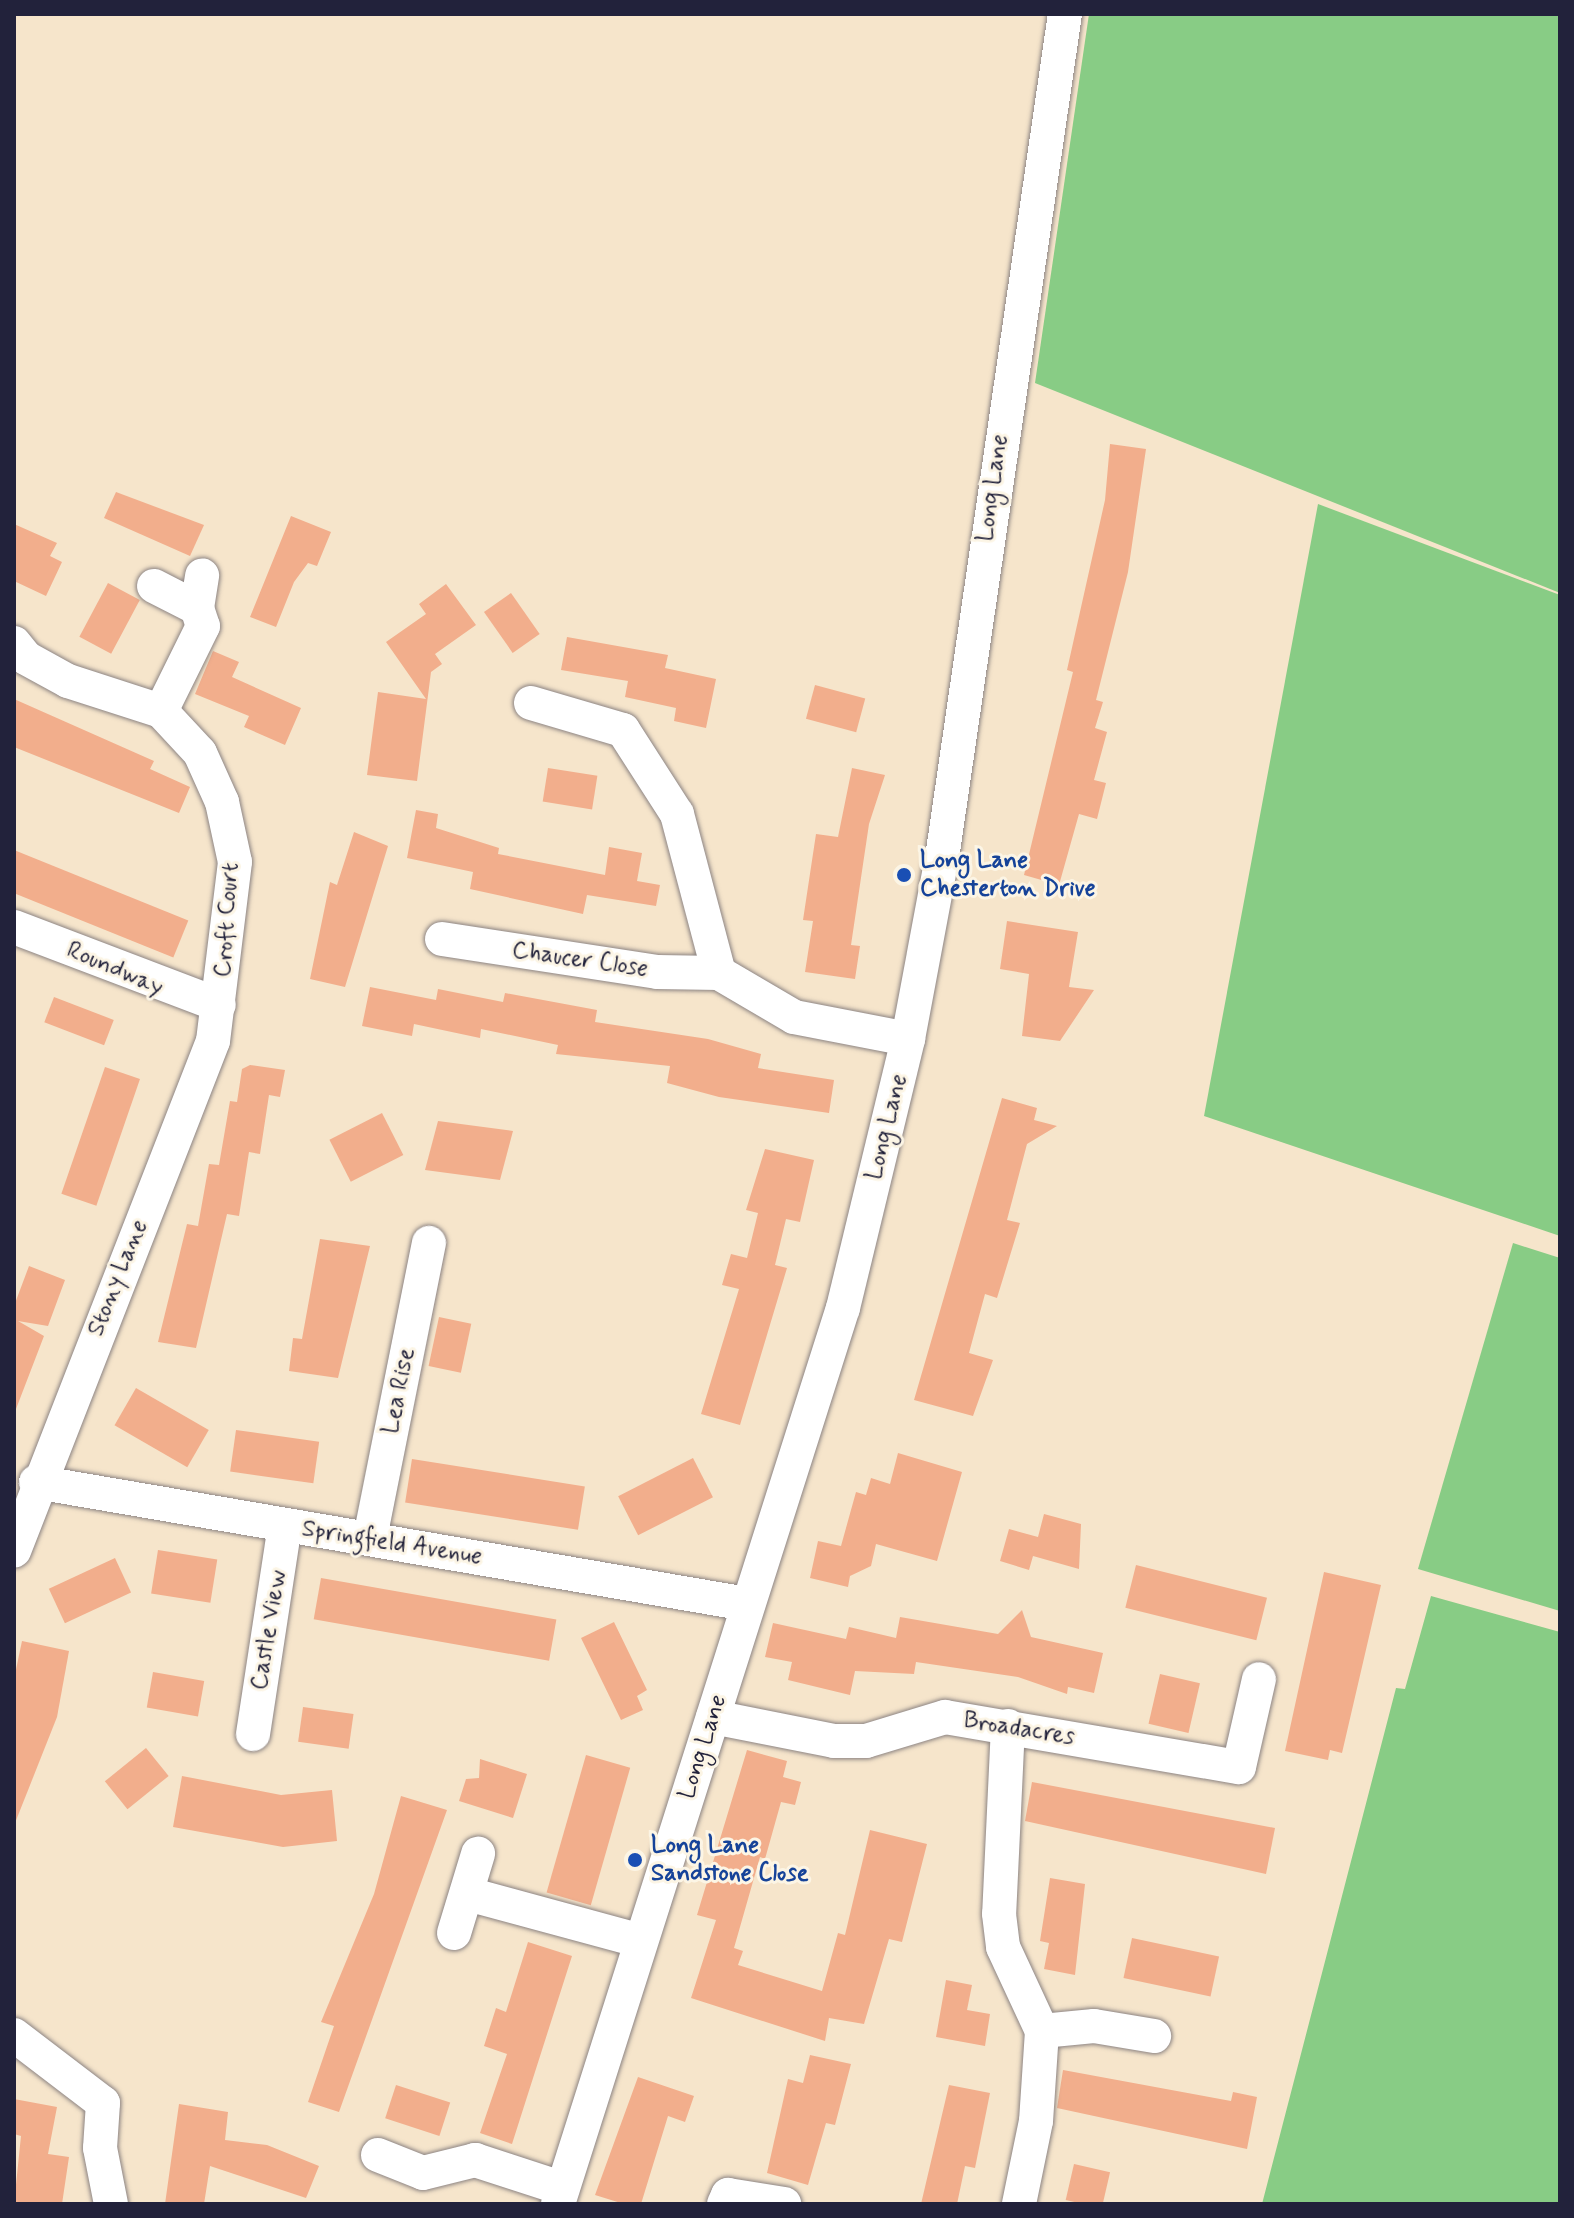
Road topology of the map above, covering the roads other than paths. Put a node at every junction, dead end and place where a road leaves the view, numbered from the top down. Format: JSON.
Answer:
{"nodes":[{"id":1,"x":1065,"y":14,"type":"edge"},
{"id":2,"x":154,"y":586,"type":"dead end"},
{"id":3,"x":14,"y":643,"type":"edge"},
{"id":4,"x":531,"y":703,"type":"dead end"},
{"id":5,"x":161,"y":711,"type":"junction"},
{"id":6,"x":14,"y":927,"type":"edge"},
{"id":7,"x":442,"y":939,"type":"dead end"},
{"id":8,"x":719,"y":973,"type":"junction"},
{"id":9,"x":219,"y":1005,"type":"junction"},
{"id":10,"x":908,"y":1039,"type":"junction"},
{"id":11,"x":429,"y":1243,"type":"dead end"},
{"id":12,"x":36,"y":1482,"type":"junction"},
{"id":13,"x":285,"y":1525,"type":"junction"},
{"id":14,"x":370,"y":1538,"type":"junction"},
{"id":15,"x":14,"y":1551,"type":"edge"},
{"id":16,"x":747,"y":1604,"type":"junction"},
{"id":17,"x":1259,"y":1679,"type":"dead end"},
{"id":18,"x":713,"y":1717,"type":"junction"},
{"id":19,"x":1008,"y":1726,"type":"junction"},
{"id":20,"x":253,"y":1734,"type":"dead end"},
{"id":21,"x":478,"y":1854,"type":"dead end"},
{"id":22,"x":468,"y":1894,"type":"junction"},
{"id":23,"x":454,"y":1933,"type":"dead end"},
{"id":24,"x":641,"y":1941,"type":"junction"},
{"id":25,"x":1042,"y":2031,"type":"junction"},
{"id":26,"x":14,"y":2035,"type":"edge"},
{"id":27,"x":1154,"y":2036,"type":"dead end"},
{"id":28,"x":378,"y":2155,"type":"dead end"},
{"id":29,"x":559,"y":2196,"type":"edge"},
{"id":30,"x":111,"y":2204,"type":"edge"},
{"id":31,"x":724,"y":2204,"type":"edge"},
{"id":32,"x":784,"y":2204,"type":"edge"},
{"id":33,"x":1019,"y":2204,"type":"edge"}],
"edges":[{"from":1,"to":10,"type":"street","name":"Long Lane"},
{"from":2,"to":5,"type":"street"},
{"from":3,"to":5,"type":"street","name":"Croft Court"},
{"from":4,"to":8,"type":"street"},
{"from":5,"to":9,"type":"street","name":"Croft Court"},
{"from":6,"to":9,"type":"street","name":"Roundway"},
{"from":7,"to":8,"type":"street","name":"Chaucer Close"},
{"from":8,"to":10,"type":"street"},
{"from":9,"to":12,"type":"street","name":"Stony Lane"},
{"from":10,"to":16,"type":"street","name":"Long Lane"},
{"from":11,"to":14,"type":"street","name":"Lea Rise"},
{"from":12,"to":13,"type":"street","name":"Springfield Avenue"},
{"from":12,"to":15,"type":"street","name":"Stony Lane"},
{"from":13,"to":14,"type":"street","name":"Springfield Avenue"},
{"from":13,"to":20,"type":"street","name":"Castle View"},
{"from":14,"to":16,"type":"street","name":"Springfield Avenue"},
{"from":16,"to":18,"type":"street","name":"Long Lane"},
{"from":17,"to":19,"type":"street","name":"Broadacres"},
{"from":18,"to":19,"type":"street","name":"Broadacres"},
{"from":18,"to":24,"type":"street","name":"Long Lane"},
{"from":19,"to":25,"type":"street"},
{"from":21,"to":22,"type":"street"},
{"from":22,"to":23,"type":"street"},
{"from":22,"to":24,"type":"street"},
{"from":24,"to":29,"type":"street","name":"Long Lane"},
{"from":25,"to":27,"type":"street"},
{"from":25,"to":33,"type":"street"},
{"from":26,"to":30,"type":"street"},
{"from":28,"to":29,"type":"street"},
{"from":31,"to":32,"type":"street"}]}
